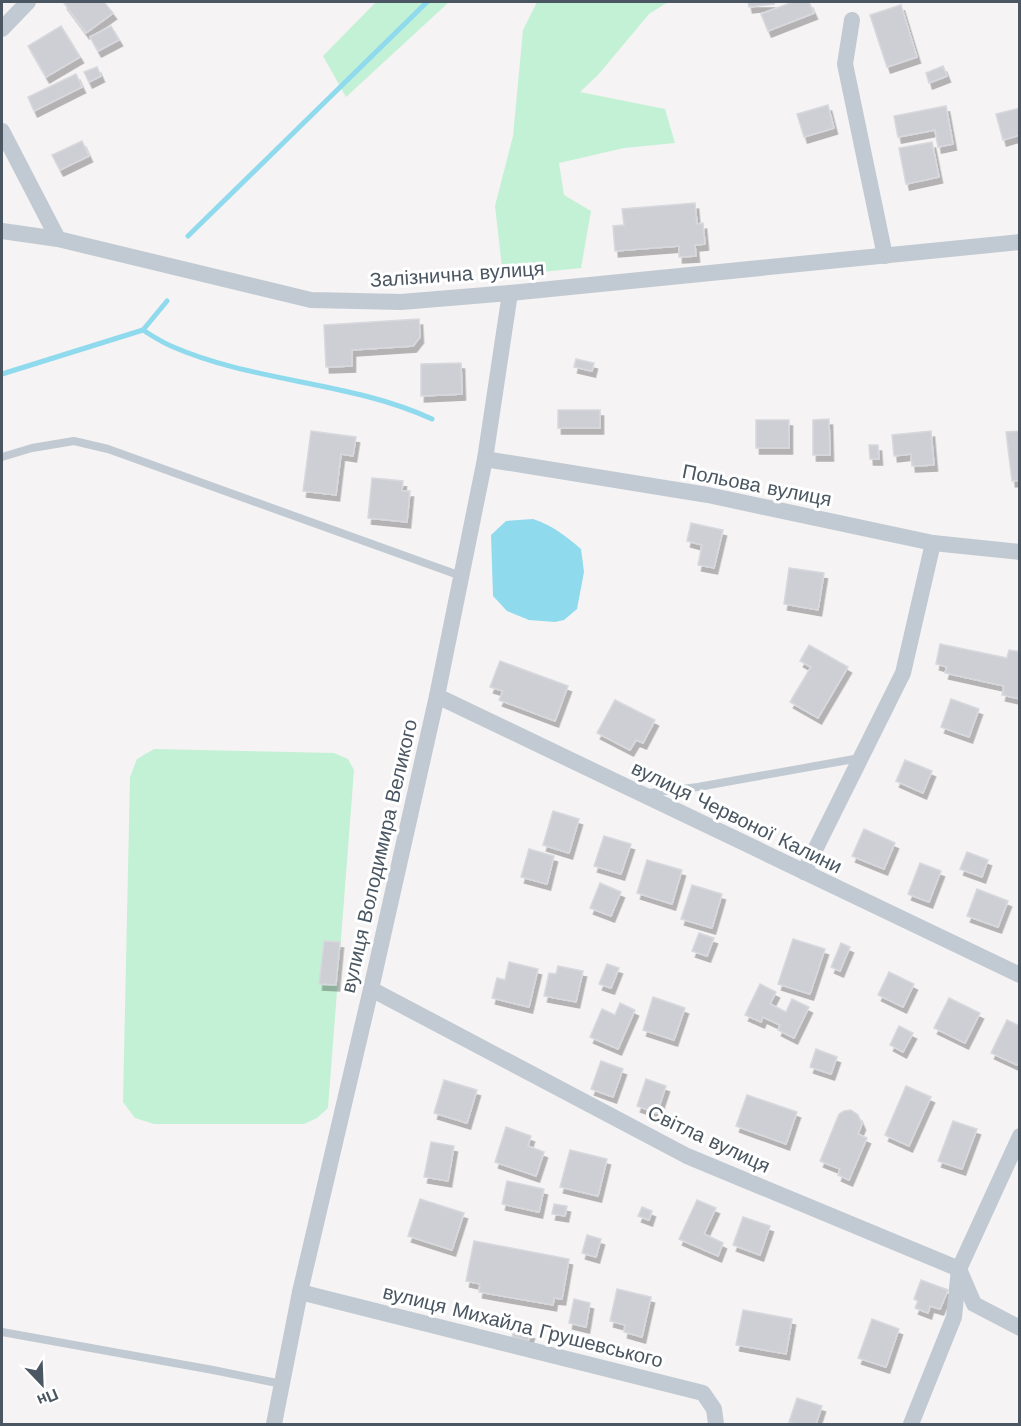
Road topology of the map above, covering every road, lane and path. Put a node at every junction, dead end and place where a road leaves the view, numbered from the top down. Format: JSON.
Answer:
{"nodes":[{"id":1,"x":28,"y":2,"type":"edge"},
{"id":2,"x":852,"y":20,"type":"dead end"},
{"id":3,"x":3,"y":22,"type":"edge"},
{"id":4,"x":2,"y":131,"type":"edge"},
{"id":5,"x":2,"y":231,"type":"edge"},
{"id":6,"x":58,"y":239,"type":"junction"},
{"id":7,"x":1020,"y":242,"type":"edge"},
{"id":8,"x":885,"y":256,"type":"junction"},
{"id":9,"x":510,"y":293,"type":"junction"},
{"id":10,"x":2,"y":456,"type":"edge"},
{"id":11,"x":485,"y":459,"type":"junction"},
{"id":12,"x":933,"y":543,"type":"junction"},
{"id":13,"x":1020,"y":552,"type":"edge"},
{"id":14,"x":461,"y":576,"type":"junction"},
{"id":15,"x":437,"y":696,"type":"junction"},
{"id":16,"x":861,"y":758,"type":"junction"},
{"id":17,"x":642,"y":794,"type":"junction"},
{"id":18,"x":804,"y":872,"type":"junction"},
{"id":19,"x":1020,"y":975,"type":"edge"},
{"id":20,"x":371,"y":988,"type":"junction"},
{"id":21,"x":1020,"y":1136,"type":"edge"},
{"id":22,"x":959,"y":1269,"type":"junction"},
{"id":23,"x":300,"y":1292,"type":"junction"},
{"id":24,"x":1020,"y":1328,"type":"edge"},
{"id":25,"x":2,"y":1332,"type":"edge"},
{"id":26,"x":282,"y":1384,"type":"junction"},
{"id":27,"x":274,"y":1425,"type":"edge"},
{"id":28,"x":716,"y":1425,"type":"edge"},
{"id":29,"x":911,"y":1425,"type":"edge"}],
"edges":[{"from":1,"to":3,"type":"street"},
{"from":2,"to":8,"type":"street"},
{"from":4,"to":6,"type":"street"},
{"from":5,"to":6,"type":"street","name":"Залізнична вулиця"},
{"from":6,"to":9,"type":"street","name":"Залізнична вулиця"},
{"from":7,"to":8,"type":"street","name":"Залізнична вулиця"},
{"from":8,"to":9,"type":"street","name":"Залізнична вулиця"},
{"from":9,"to":11,"type":"street","name":"вулиця Володимира Великого"},
{"from":10,"to":14,"type":"lane"},
{"from":11,"to":12,"type":"street","name":"Польова вулиця"},
{"from":11,"to":14,"type":"street","name":"вулиця Володимира Великого"},
{"from":12,"to":13,"type":"street","name":"Польова вулиця"},
{"from":12,"to":16,"type":"street"},
{"from":14,"to":15,"type":"street","name":"вулиця Володимира Великого"},
{"from":15,"to":17,"type":"street","name":"вулиця Червоної Калини"},
{"from":15,"to":20,"type":"street","name":"вулиця Володимира Великого"},
{"from":16,"to":17,"type":"lane"},
{"from":16,"to":18,"type":"street"},
{"from":17,"to":18,"type":"street","name":"вулиця Червоної Калини"},
{"from":18,"to":19,"type":"street","name":"вулиця Червоної Калини"},
{"from":20,"to":22,"type":"street","name":"Світла вулиця"},
{"from":20,"to":23,"type":"street","name":"вулиця Володимира Великого"},
{"from":21,"to":22,"type":"street"},
{"from":22,"to":24,"type":"street"},
{"from":22,"to":29,"type":"street"},
{"from":23,"to":26,"type":"street","name":"вулиця Володимира Великого"},
{"from":23,"to":28,"type":"street","name":"вулиця Михайла Грушевського"},
{"from":25,"to":26,"type":"lane"},
{"from":26,"to":27,"type":"street","name":"вулиця Володимира Великого"}]}
